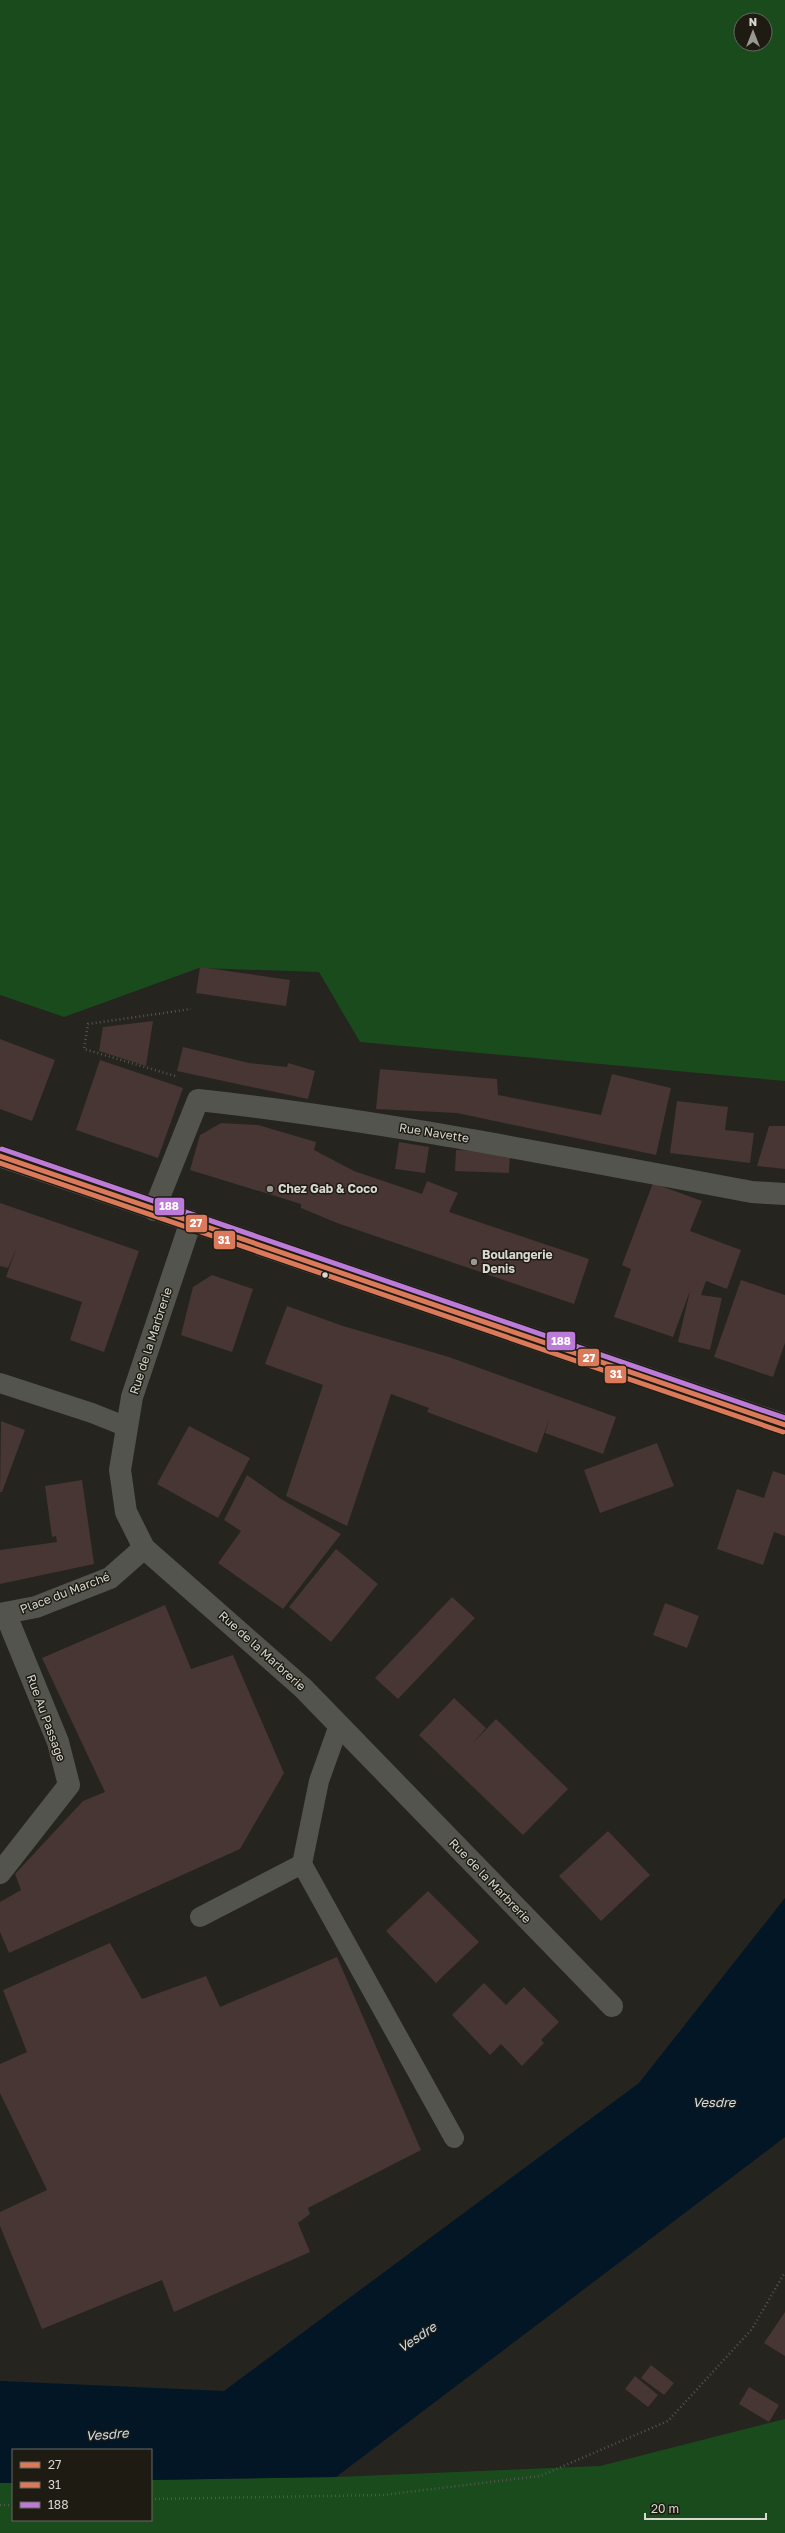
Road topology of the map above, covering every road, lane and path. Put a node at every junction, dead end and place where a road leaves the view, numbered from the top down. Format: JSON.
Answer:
{"nodes":[{"id":1,"x":191,"y":1009,"type":"dead end"},
{"id":2,"x":198,"y":1100,"type":"junction"},
{"id":3,"x":0,"y":1156,"type":"edge"},
{"id":4,"x":785,"y":1194,"type":"edge"},
{"id":5,"x":154,"y":1210,"type":"junction"},
{"id":6,"x":191,"y":1221,"type":"junction"},
{"id":7,"x":0,"y":1383,"type":"edge"},
{"id":8,"x":785,"y":1425,"type":"edge"},
{"id":9,"x":127,"y":1427,"type":"junction"},
{"id":10,"x":144,"y":1548,"type":"junction"},
{"id":11,"x":3,"y":1614,"type":"edge"},
{"id":12,"x":339,"y":1725,"type":"junction"},
{"id":13,"x":302,"y":1864,"type":"junction"},
{"id":14,"x":0,"y":1873,"type":"edge"},
{"id":15,"x":200,"y":1917,"type":"dead end"},
{"id":16,"x":612,"y":2006,"type":"dead end"},
{"id":17,"x":454,"y":2138,"type":"dead end"},
{"id":18,"x":785,"y":2272,"type":"edge"},
{"id":19,"x":152,"y":2499,"type":"edge"},
{"id":20,"x":0,"y":2505,"type":"edge"},
{"id":21,"x":12,"y":2505,"type":"edge"}],
"edges":[{"from":1,"to":2,"type":"path"},
{"from":2,"to":4,"type":"street","name":"Rue Navette"},
{"from":2,"to":5,"type":"street"},
{"from":3,"to":5,"type":"main road"},
{"from":5,"to":6,"type":"main road"},
{"from":6,"to":8,"type":"main road"},
{"from":6,"to":9,"type":"street","name":"Rue de la Marbrerie"},
{"from":7,"to":9,"type":"lane"},
{"from":9,"to":10,"type":"street","name":"Rue de la Marbrerie"},
{"from":10,"to":11,"type":"street","name":"Place du Marché"},
{"from":10,"to":12,"type":"street","name":"Rue de la Marbrerie"},
{"from":11,"to":14,"type":"street","name":"Rue Au Passage"},
{"from":12,"to":13,"type":"lane"},
{"from":12,"to":16,"type":"street","name":"Rue de la Marbrerie"},
{"from":13,"to":15,"type":"lane"},
{"from":13,"to":17,"type":"lane"},
{"from":18,"to":19,"type":"path"},
{"from":20,"to":21,"type":"path"}]}
